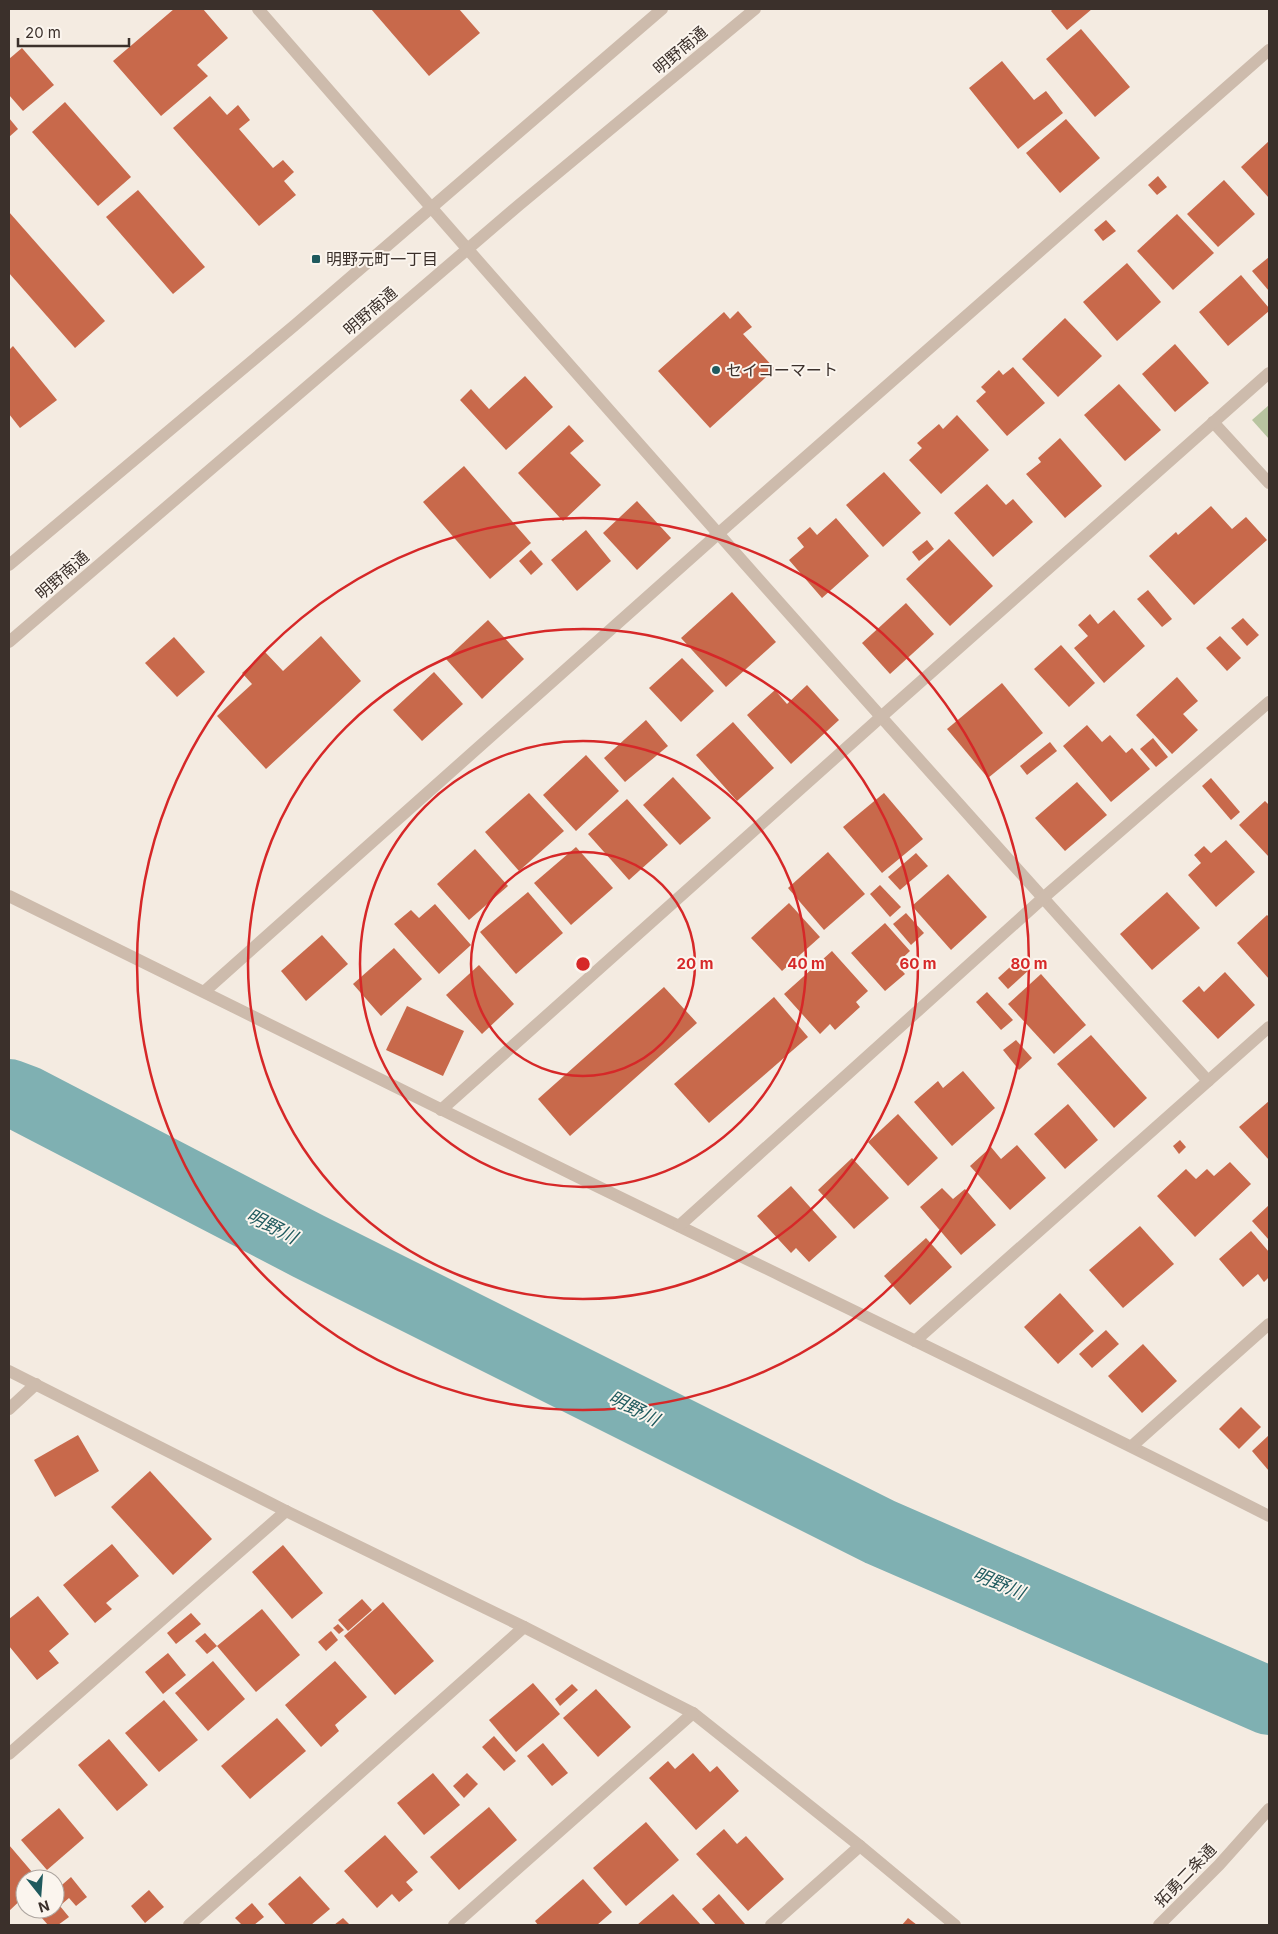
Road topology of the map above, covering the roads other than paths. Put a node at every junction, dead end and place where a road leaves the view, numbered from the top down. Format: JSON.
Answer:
{"nodes":[{"id":1,"x":258,"y":9,"type":"edge"},
{"id":2,"x":662,"y":9,"type":"edge"},
{"id":3,"x":755,"y":9,"type":"edge"},
{"id":4,"x":1269,"y":50,"type":"edge"},
{"id":5,"x":430,"y":208,"type":"junction"},
{"id":6,"x":467,"y":250,"type":"junction"},
{"id":7,"x":1269,"y":373,"type":"edge"},
{"id":8,"x":1213,"y":422,"type":"junction"},
{"id":9,"x":1269,"y":483,"type":"edge"},
{"id":10,"x":719,"y":534,"type":"junction"},
{"id":11,"x":9,"y":565,"type":"edge"},
{"id":12,"x":9,"y":642,"type":"edge"},
{"id":13,"x":1269,"y":702,"type":"edge"},
{"id":14,"x":882,"y":716,"type":"junction"},
{"id":15,"x":9,"y":896,"type":"edge"},
{"id":16,"x":1043,"y":898,"type":"junction"},
{"id":17,"x":205,"y":990,"type":"junction"},
{"id":18,"x":1269,"y":1027,"type":"edge"},
{"id":19,"x":1208,"y":1081,"type":"junction"},
{"id":20,"x":442,"y":1110,"type":"junction"},
{"id":21,"x":679,"y":1226,"type":"junction"},
{"id":22,"x":1269,"y":1324,"type":"edge"},
{"id":23,"x":915,"y":1341,"type":"junction"},
{"id":24,"x":9,"y":1371,"type":"edge"},
{"id":25,"x":36,"y":1384,"type":"junction"},
{"id":26,"x":9,"y":1409,"type":"edge"},
{"id":27,"x":1132,"y":1446,"type":"junction"},
{"id":28,"x":286,"y":1511,"type":"junction"},
{"id":29,"x":1269,"y":1516,"type":"edge"},
{"id":30,"x":524,"y":1627,"type":"junction"},
{"id":31,"x":693,"y":1713,"type":"junction"},
{"id":32,"x":9,"y":1754,"type":"edge"},
{"id":33,"x":1269,"y":1809,"type":"edge"},
{"id":34,"x":860,"y":1846,"type":"junction"},
{"id":35,"x":189,"y":1925,"type":"edge"},
{"id":36,"x":454,"y":1925,"type":"edge"},
{"id":37,"x":772,"y":1925,"type":"edge"},
{"id":38,"x":955,"y":1925,"type":"edge"},
{"id":39,"x":1159,"y":1925,"type":"edge"}],
"edges":[{"from":1,"to":5,"type":"street"},
{"from":2,"to":5,"type":"street"},
{"from":3,"to":6,"type":"street","name":"明野南通"},
{"from":4,"to":10,"type":"street"},
{"from":5,"to":6,"type":"street"},
{"from":5,"to":11,"type":"street"},
{"from":6,"to":10,"type":"street"},
{"from":6,"to":12,"type":"street","name":"明野南通"},
{"from":7,"to":8,"type":"street"},
{"from":8,"to":9,"type":"street"},
{"from":8,"to":14,"type":"street"},
{"from":10,"to":14,"type":"street"},
{"from":10,"to":17,"type":"street"},
{"from":13,"to":16,"type":"street"},
{"from":14,"to":16,"type":"street"},
{"from":14,"to":20,"type":"street"},
{"from":15,"to":17,"type":"street"},
{"from":16,"to":19,"type":"street"},
{"from":16,"to":21,"type":"street"},
{"from":17,"to":20,"type":"street"},
{"from":18,"to":19,"type":"street"},
{"from":19,"to":23,"type":"street"},
{"from":20,"to":21,"type":"street"},
{"from":21,"to":23,"type":"street"},
{"from":22,"to":27,"type":"street"},
{"from":23,"to":27,"type":"street"},
{"from":24,"to":25,"type":"street"},
{"from":25,"to":26,"type":"street"},
{"from":25,"to":28,"type":"street"},
{"from":27,"to":29,"type":"street"},
{"from":28,"to":30,"type":"street"},
{"from":28,"to":32,"type":"street"},
{"from":30,"to":31,"type":"street"},
{"from":30,"to":35,"type":"street"},
{"from":31,"to":34,"type":"street"},
{"from":31,"to":36,"type":"street"},
{"from":33,"to":39,"type":"street","name":"拓勇二条通"},
{"from":34,"to":37,"type":"street"},
{"from":34,"to":38,"type":"street"}]}
